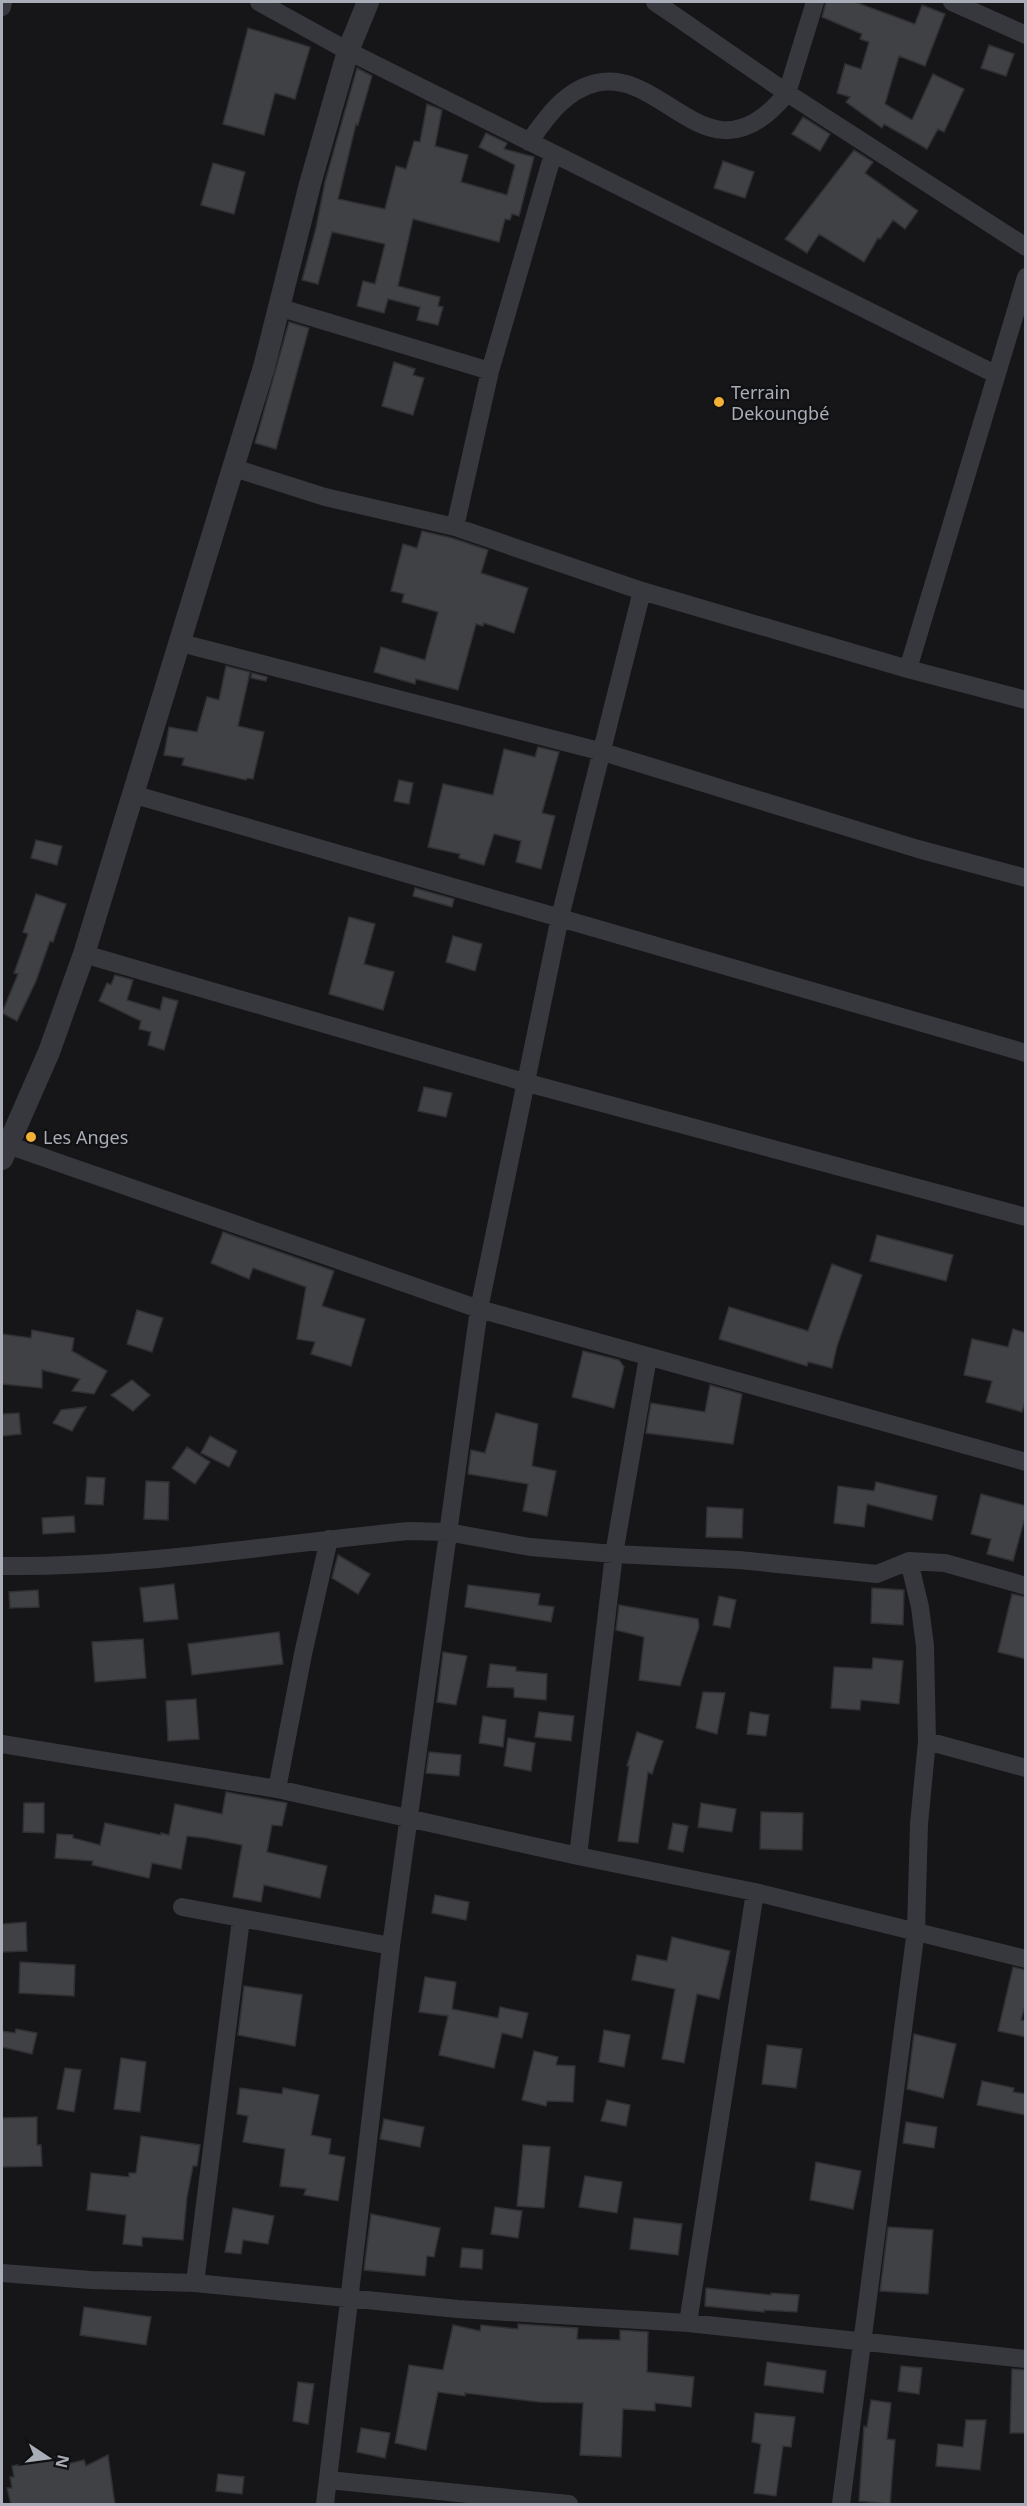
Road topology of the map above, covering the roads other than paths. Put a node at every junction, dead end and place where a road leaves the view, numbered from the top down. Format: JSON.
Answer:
{"nodes":[{"id":1,"x":3,"y":2,"type":"edge"},
{"id":2,"x":259,"y":2,"type":"edge"},
{"id":3,"x":368,"y":2,"type":"edge"},
{"id":4,"x":655,"y":2,"type":"edge"},
{"id":5,"x":815,"y":2,"type":"edge"},
{"id":6,"x":952,"y":2,"type":"edge"},
{"id":7,"x":2,"y":6,"type":"edge"},
{"id":8,"x":1026,"y":35,"type":"edge"},
{"id":9,"x":348,"y":51,"type":"junction"},
{"id":10,"x":787,"y":93,"type":"junction"},
{"id":11,"x":528,"y":142,"type":"junction"},
{"id":12,"x":554,"y":154,"type":"junction"},
{"id":13,"x":1026,"y":247,"type":"edge"},
{"id":14,"x":1026,"y":277,"type":"edge"},
{"id":15,"x":280,"y":308,"type":"junction"},
{"id":16,"x":490,"y":371,"type":"junction"},
{"id":17,"x":995,"y":374,"type":"junction"},
{"id":18,"x":234,"y":468,"type":"junction"},
{"id":19,"x":455,"y":527,"type":"junction"},
{"id":20,"x":642,"y":591,"type":"junction"},
{"id":21,"x":181,"y":643,"type":"junction"},
{"id":22,"x":908,"y":669,"type":"junction"},
{"id":23,"x":1026,"y":700,"type":"edge"},
{"id":24,"x":603,"y":752,"type":"junction"},
{"id":25,"x":132,"y":794,"type":"junction"},
{"id":26,"x":1026,"y":878,"type":"edge"},
{"id":27,"x":560,"y":917,"type":"junction"},
{"id":28,"x":84,"y":954,"type":"junction"},
{"id":29,"x":1026,"y":1053,"type":"edge"},
{"id":30,"x":524,"y":1082,"type":"junction"},
{"id":31,"x":4,"y":1148,"type":"edge"},
{"id":32,"x":1026,"y":1217,"type":"edge"},
{"id":33,"x":479,"y":1309,"type":"junction"},
{"id":34,"x":648,"y":1357,"type":"junction"},
{"id":35,"x":1026,"y":1462,"type":"edge"},
{"id":36,"x":447,"y":1532,"type":"junction"},
{"id":37,"x":329,"y":1539,"type":"junction"},
{"id":38,"x":614,"y":1554,"type":"junction"},
{"id":39,"x":909,"y":1561,"type":"junction"},
{"id":40,"x":2,"y":1566,"type":"edge"},
{"id":41,"x":1026,"y":1586,"type":"edge"},
{"id":42,"x":927,"y":1741,"type":"junction"},
{"id":43,"x":2,"y":1744,"type":"edge"},
{"id":44,"x":1026,"y":1768,"type":"edge"},
{"id":45,"x":277,"y":1789,"type":"junction"},
{"id":46,"x":410,"y":1819,"type":"junction"},
{"id":47,"x":578,"y":1856,"type":"junction"},
{"id":48,"x":755,"y":1892,"type":"junction"},
{"id":49,"x":182,"y":1907,"type":"dead end"},
{"id":50,"x":242,"y":1919,"type":"junction"},
{"id":51,"x":916,"y":1930,"type":"junction"},
{"id":52,"x":392,"y":1946,"type":"junction"},
{"id":53,"x":1026,"y":1959,"type":"edge"},
{"id":54,"x":2,"y":2272,"type":"edge"},
{"id":55,"x":195,"y":2283,"type":"junction"},
{"id":56,"x":349,"y":2300,"type":"junction"},
{"id":57,"x":688,"y":2323,"type":"junction"},
{"id":58,"x":861,"y":2341,"type":"junction"},
{"id":59,"x":1024,"y":2353,"type":"edge"},
{"id":60,"x":328,"y":2480,"type":"junction"},
{"id":61,"x":325,"y":2505,"type":"edge"},
{"id":62,"x":569,"y":2505,"type":"edge"},
{"id":63,"x":841,"y":2505,"type":"edge"}],
"edges":[{"from":1,"to":7,"type":"street"},
{"from":2,"to":9,"type":"street"},
{"from":3,"to":9,"type":"street"},
{"from":4,"to":10,"type":"street"},
{"from":5,"to":10,"type":"street"},
{"from":6,"to":8,"type":"street"},
{"from":9,"to":11,"type":"street"},
{"from":9,"to":15,"type":"street"},
{"from":10,"to":11,"type":"street"},
{"from":10,"to":13,"type":"street"},
{"from":11,"to":12,"type":"street"},
{"from":12,"to":16,"type":"street"},
{"from":12,"to":17,"type":"street"},
{"from":14,"to":17,"type":"street"},
{"from":15,"to":16,"type":"street"},
{"from":15,"to":18,"type":"street"},
{"from":16,"to":19,"type":"street"},
{"from":17,"to":22,"type":"street"},
{"from":18,"to":19,"type":"street"},
{"from":18,"to":21,"type":"street"},
{"from":19,"to":20,"type":"street"},
{"from":20,"to":22,"type":"street"},
{"from":20,"to":24,"type":"street"},
{"from":21,"to":24,"type":"street"},
{"from":21,"to":25,"type":"street"},
{"from":22,"to":23,"type":"street"},
{"from":24,"to":26,"type":"street"},
{"from":24,"to":27,"type":"street"},
{"from":25,"to":27,"type":"street"},
{"from":25,"to":28,"type":"street"},
{"from":27,"to":29,"type":"street"},
{"from":27,"to":30,"type":"street"},
{"from":28,"to":30,"type":"street"},
{"from":28,"to":31,"type":"street"},
{"from":30,"to":32,"type":"street"},
{"from":30,"to":33,"type":"street"},
{"from":31,"to":33,"type":"street"},
{"from":33,"to":34,"type":"street"},
{"from":33,"to":36,"type":"street"},
{"from":34,"to":35,"type":"street"},
{"from":34,"to":38,"type":"street"},
{"from":36,"to":37,"type":"street"},
{"from":36,"to":38,"type":"street"},
{"from":36,"to":46,"type":"street"},
{"from":37,"to":40,"type":"street"},
{"from":37,"to":45,"type":"street"},
{"from":38,"to":39,"type":"street"},
{"from":38,"to":47,"type":"street"},
{"from":39,"to":41,"type":"street"},
{"from":39,"to":42,"type":"street"},
{"from":42,"to":44,"type":"street"},
{"from":42,"to":51,"type":"street"},
{"from":43,"to":45,"type":"street"},
{"from":45,"to":46,"type":"street"},
{"from":46,"to":47,"type":"street"},
{"from":46,"to":52,"type":"street"},
{"from":47,"to":48,"type":"street"},
{"from":48,"to":51,"type":"street"},
{"from":48,"to":57,"type":"street"},
{"from":49,"to":50,"type":"street"},
{"from":50,"to":52,"type":"street"},
{"from":50,"to":55,"type":"street"},
{"from":51,"to":53,"type":"street"},
{"from":51,"to":58,"type":"street"},
{"from":52,"to":56,"type":"street"},
{"from":54,"to":55,"type":"street"},
{"from":55,"to":56,"type":"street"},
{"from":56,"to":57,"type":"street"},
{"from":56,"to":60,"type":"street"},
{"from":57,"to":58,"type":"street"},
{"from":58,"to":59,"type":"street"},
{"from":58,"to":63,"type":"street"},
{"from":60,"to":61,"type":"street"},
{"from":60,"to":62,"type":"street"}]}
